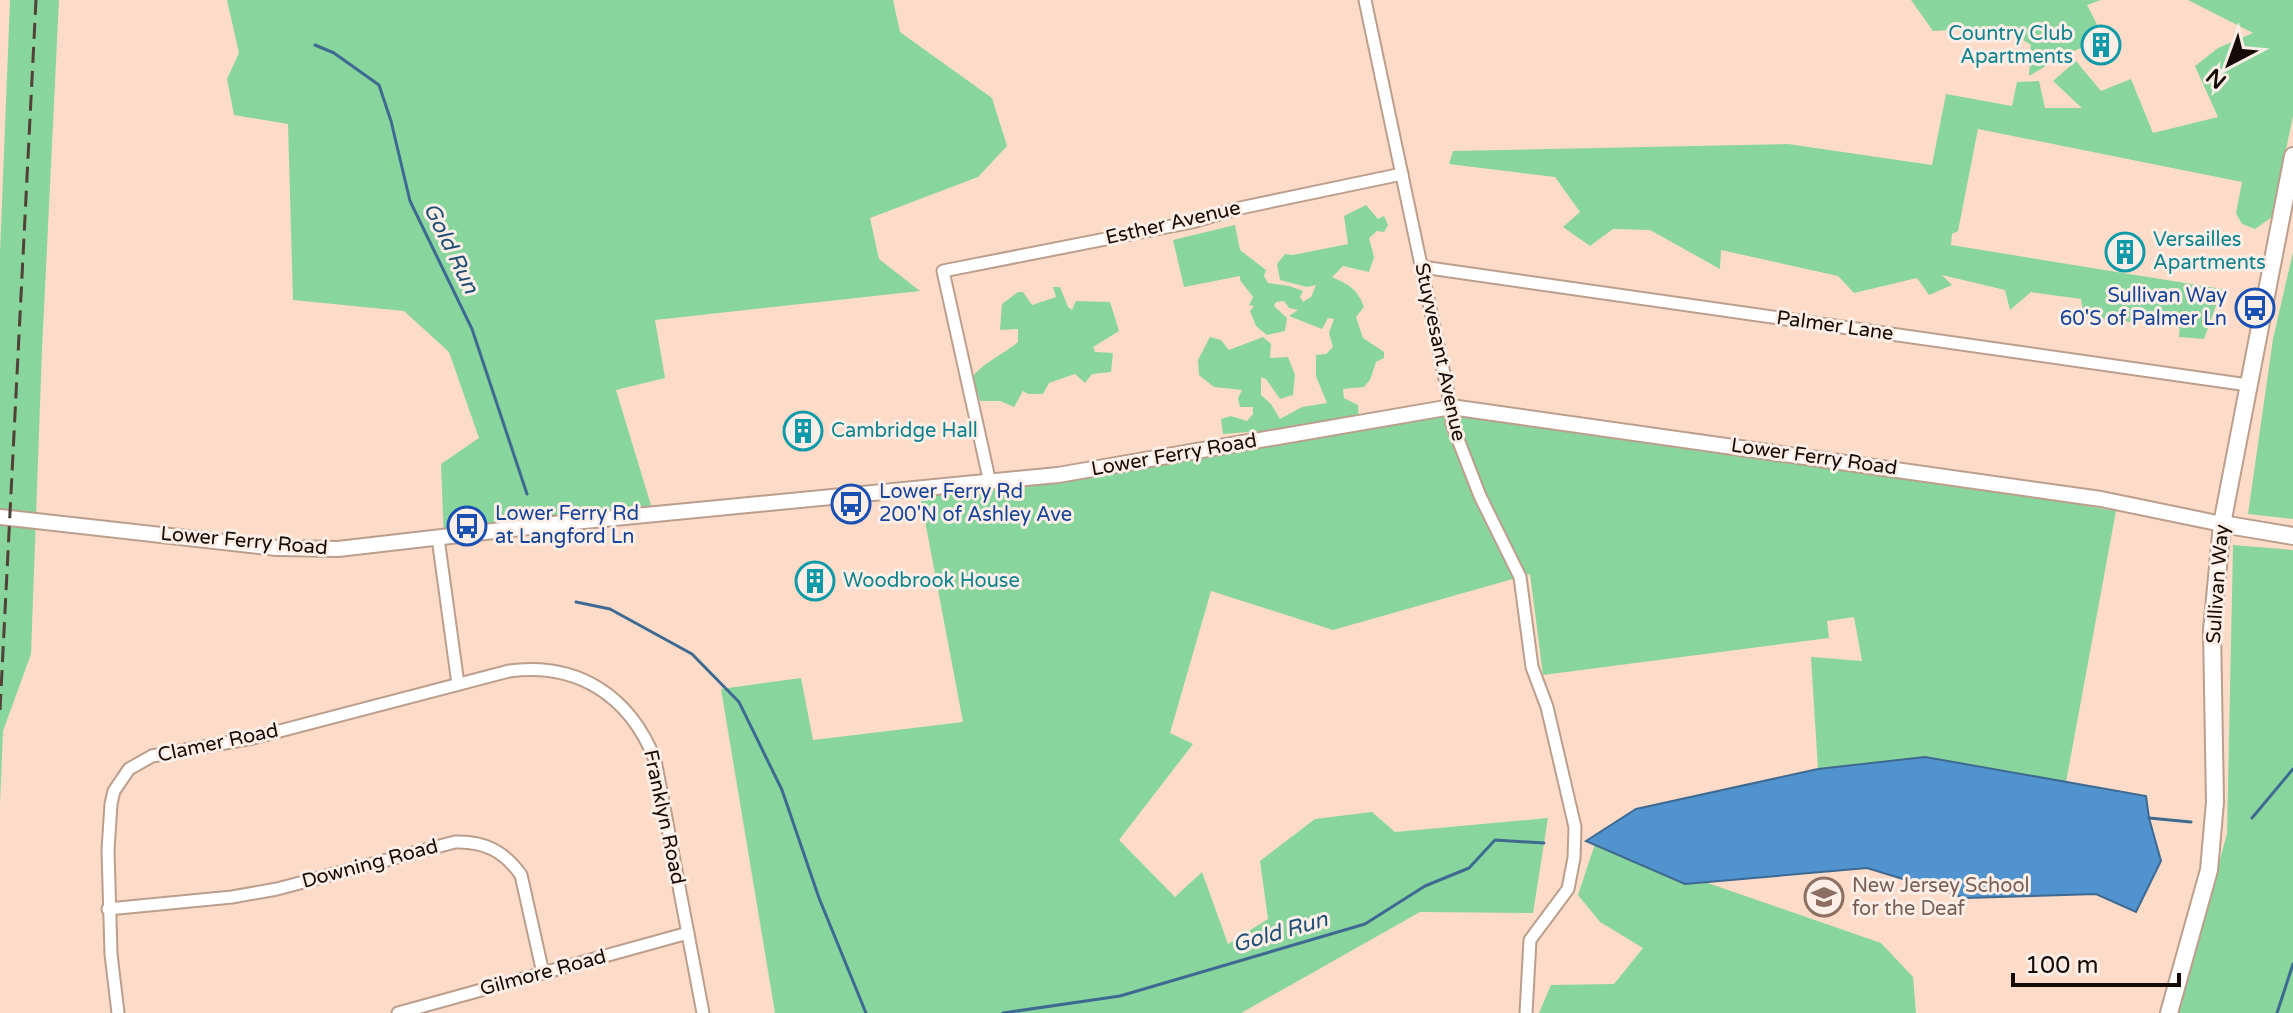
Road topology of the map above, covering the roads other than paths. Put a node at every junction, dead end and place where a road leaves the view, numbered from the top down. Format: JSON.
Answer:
{"nodes":[{"id":1,"x":1365,"y":0,"type":"edge"},
{"id":2,"x":2293,"y":156,"type":"edge"},
{"id":3,"x":1402,"y":174,"type":"junction"},
{"id":4,"x":1422,"y":267,"type":"junction"},
{"id":5,"x":2248,"y":385,"type":"junction"},
{"id":6,"x":1451,"y":407,"type":"junction"},
{"id":7,"x":990,"y":483,"type":"junction"},
{"id":8,"x":0,"y":517,"type":"edge"},
{"id":9,"x":2222,"y":524,"type":"junction"},
{"id":10,"x":2293,"y":536,"type":"edge"},
{"id":11,"x":438,"y":538,"type":"junction"},
{"id":12,"x":458,"y":684,"type":"junction"},
{"id":13,"x":108,"y":909,"type":"junction"},
{"id":14,"x":688,"y":933,"type":"junction"},
{"id":15,"x":543,"y":973,"type":"junction"},
{"id":16,"x":118,"y":1013,"type":"edge"},
{"id":17,"x":398,"y":1013,"type":"edge"},
{"id":18,"x":703,"y":1013,"type":"edge"},
{"id":19,"x":1526,"y":1013,"type":"edge"},
{"id":20,"x":2169,"y":1013,"type":"edge"}],
"edges":[{"from":1,"to":3,"type":"street","name":"Stuyvesant Avenue"},
{"from":2,"to":5,"type":"main road","name":"Sullivan Way"},
{"from":3,"to":4,"type":"street","name":"Stuyvesant Avenue"},
{"from":3,"to":7,"type":"street","name":"Esther Avenue"},
{"from":4,"to":5,"type":"street","name":"Palmer Lane"},
{"from":4,"to":6,"type":"street","name":"Stuyvesant Avenue"},
{"from":5,"to":9,"type":"main road","name":"Sullivan Way"},
{"from":6,"to":7,"type":"street","name":"Lower Ferry Road"},
{"from":6,"to":9,"type":"street","name":"Lower Ferry Road"},
{"from":6,"to":19,"type":"street","name":"Stuyvesant Avenue"},
{"from":7,"to":11,"type":"street","name":"Lower Ferry Road"},
{"from":8,"to":11,"type":"street","name":"Lower Ferry Road"},
{"from":9,"to":10,"type":"main road","name":"Lower Ferry Road"},
{"from":9,"to":20,"type":"main road","name":"Sullivan Way"},
{"from":11,"to":12,"type":"street"},
{"from":12,"to":13,"type":"street","name":"Clamer Road"},
{"from":12,"to":14,"type":"street","name":"Franklyn Road"},
{"from":13,"to":15,"type":"street","name":"Downing Road"},
{"from":13,"to":16,"type":"street","name":"Clamer Road"},
{"from":14,"to":15,"type":"street","name":"Gilmore Road"},
{"from":14,"to":18,"type":"street","name":"Franklyn Road"},
{"from":15,"to":17,"type":"street","name":"Gilmore Road"}]}
